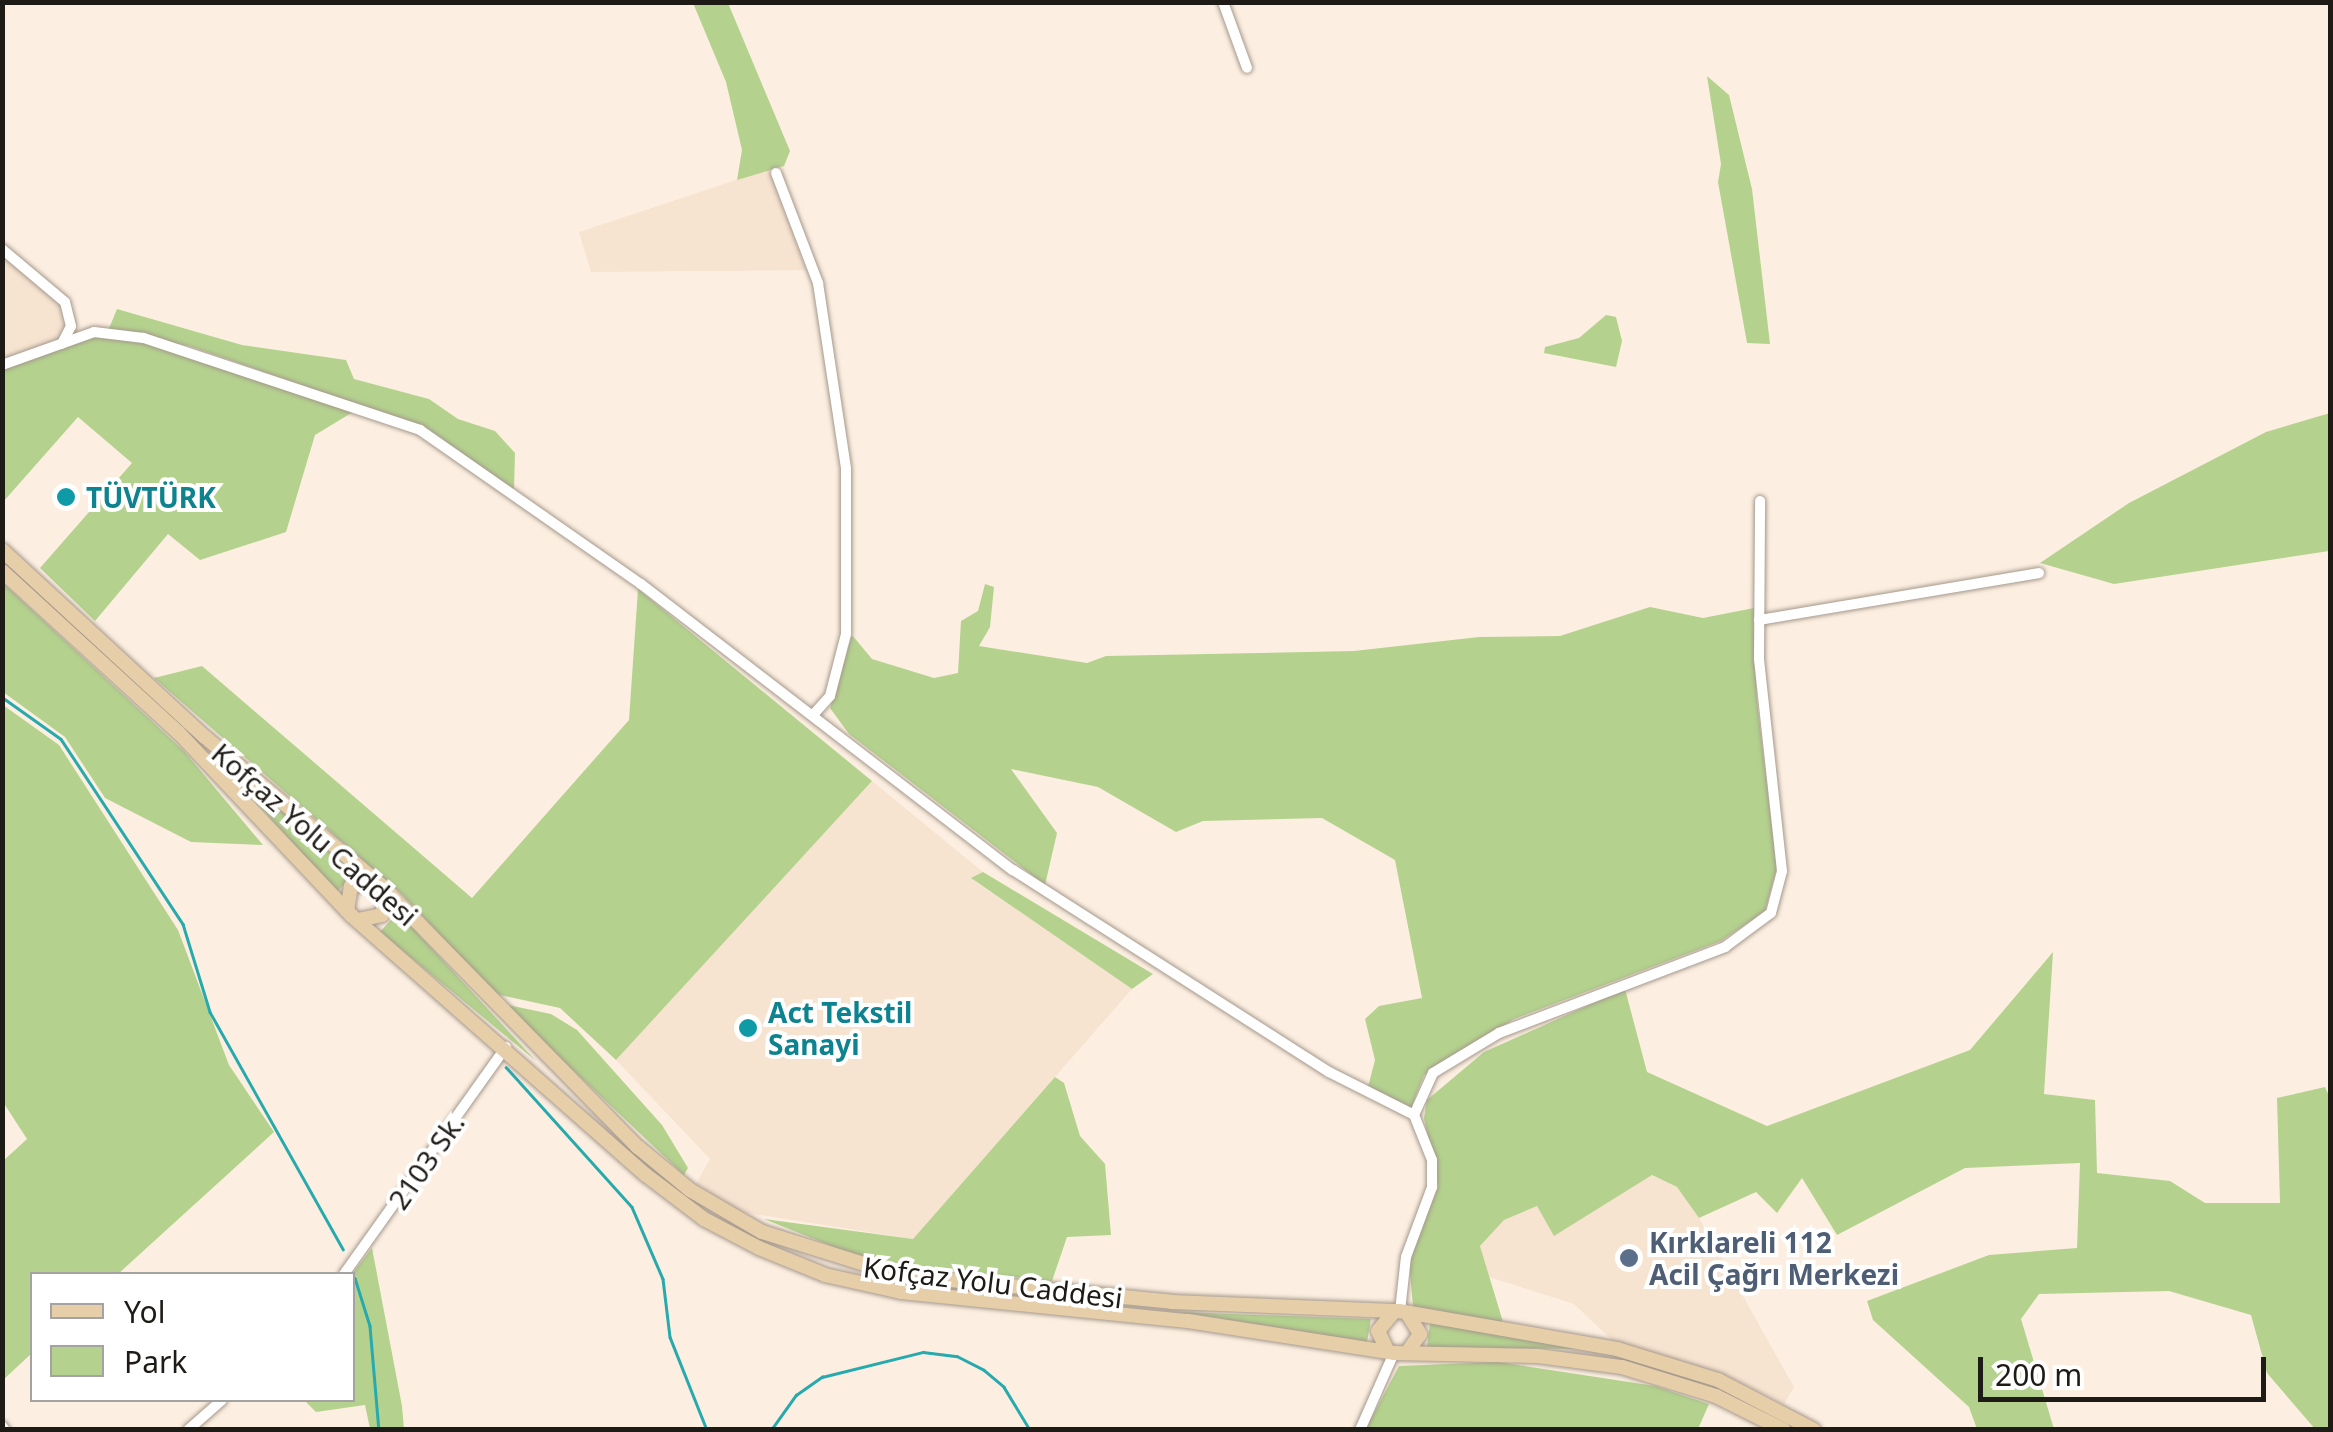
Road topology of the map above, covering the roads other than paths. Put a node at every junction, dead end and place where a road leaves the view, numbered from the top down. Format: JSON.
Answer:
{"nodes":[{"id":1,"x":1223,"y":2,"type":"edge"},
{"id":2,"x":1247,"y":68,"type":"dead end"},
{"id":3,"x":776,"y":173,"type":"dead end"},
{"id":4,"x":2,"y":250,"type":"edge"},
{"id":5,"x":62,"y":345,"type":"junction"},
{"id":6,"x":2,"y":365,"type":"edge"},
{"id":7,"x":1760,"y":501,"type":"dead end"},
{"id":8,"x":2,"y":550,"type":"edge"},
{"id":9,"x":2,"y":571,"type":"edge"},
{"id":10,"x":2039,"y":573,"type":"dead end"},
{"id":11,"x":1760,"y":620,"type":"junction"},
{"id":12,"x":814,"y":715,"type":"junction"},
{"id":13,"x":382,"y":888,"type":"junction"},
{"id":14,"x":352,"y":916,"type":"junction"},
{"id":15,"x":506,"y":1046,"type":"junction"},
{"id":16,"x":1414,"y":1115,"type":"junction"},
{"id":17,"x":345,"y":1272,"type":"edge"},
{"id":18,"x":1404,"y":1312,"type":"junction"},
{"id":19,"x":1396,"y":1351,"type":"junction"},
{"id":20,"x":220,"y":1402,"type":"edge"},
{"id":21,"x":188,"y":1430,"type":"edge"},
{"id":22,"x":1360,"y":1430,"type":"edge"},
{"id":23,"x":1784,"y":1430,"type":"edge"},
{"id":24,"x":1814,"y":1430,"type":"edge"}],
"edges":[{"from":1,"to":2,"type":"street"},
{"from":3,"to":12,"type":"street"},
{"from":4,"to":5,"type":"street"},
{"from":5,"to":6,"type":"street"},
{"from":5,"to":12,"type":"street"},
{"from":7,"to":11,"type":"street"},
{"from":8,"to":13,"type":"main road","name":"Kofçaz Yolu Caddesi"},
{"from":9,"to":14,"type":"main road","name":"Kofçaz Yolu Caddesi"},
{"from":10,"to":11,"type":"street"},
{"from":11,"to":16,"type":"street"},
{"from":12,"to":16,"type":"street"},
{"from":13,"to":14,"type":"main road"},
{"from":13,"to":14,"type":"main road"},
{"from":13,"to":18,"type":"main road","name":"Kofçaz Yolu Caddesi"},
{"from":14,"to":15,"type":"main road","name":"Kofçaz Yolu Caddesi"},
{"from":15,"to":17,"type":"street","name":"2103 Sk."},
{"from":15,"to":19,"type":"main road","name":"Kofçaz Yolu Caddesi"},
{"from":16,"to":18,"type":"street"},
{"from":18,"to":19,"type":"main road"},
{"from":18,"to":19,"type":"main road"},
{"from":18,"to":24,"type":"main road","name":"Kofçaz Yolu Caddesi"},
{"from":19,"to":22,"type":"street"},
{"from":19,"to":23,"type":"main road","name":"Kofçaz Yolu Caddesi"},
{"from":20,"to":21,"type":"street"}]}
